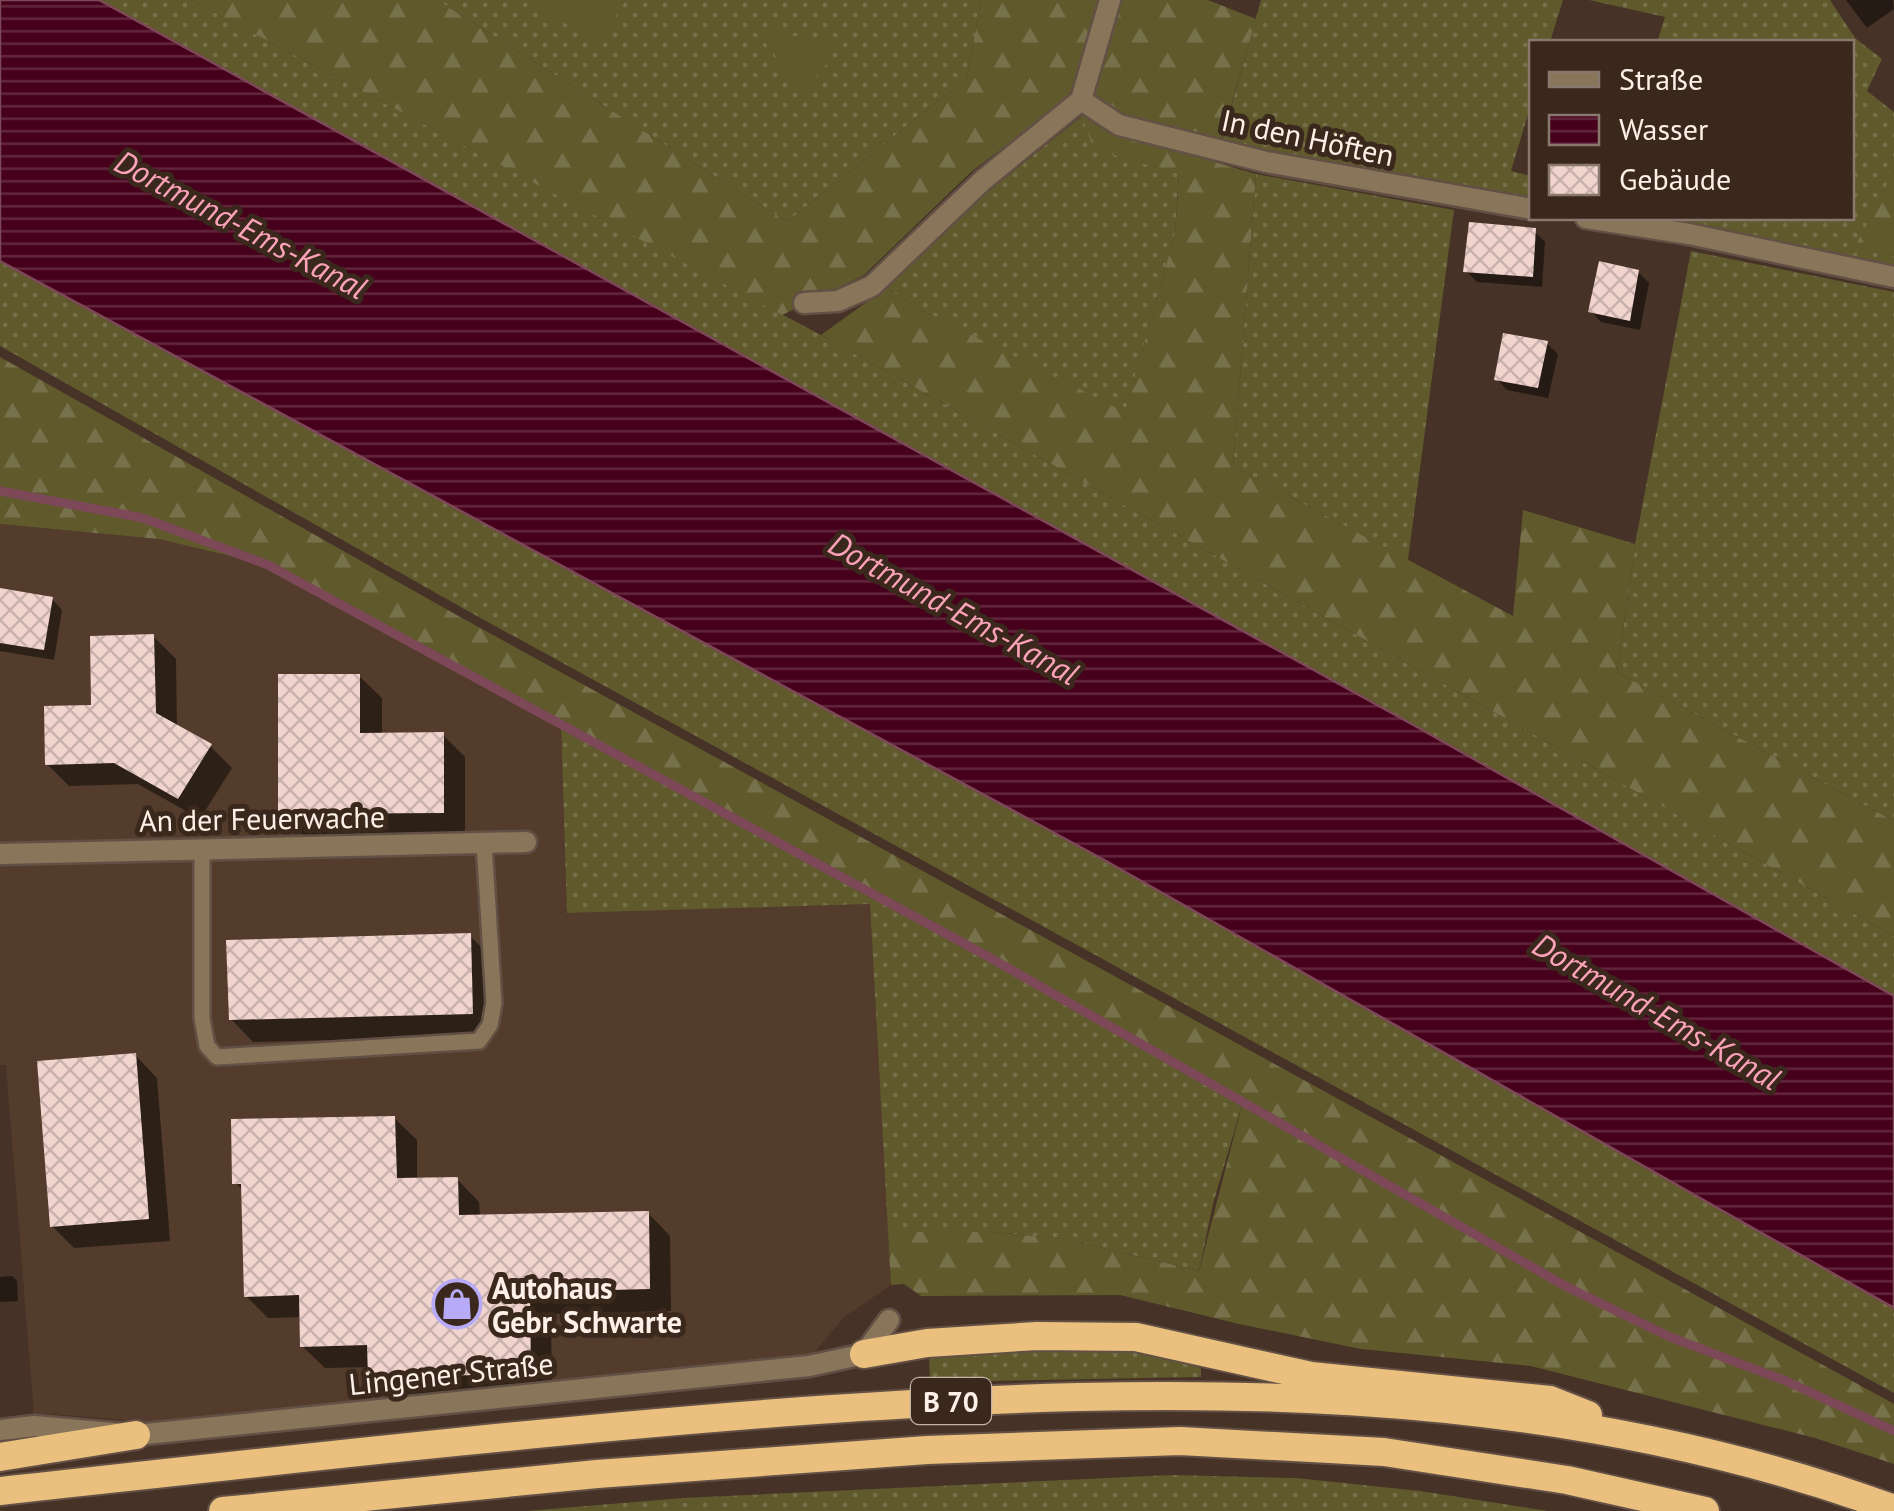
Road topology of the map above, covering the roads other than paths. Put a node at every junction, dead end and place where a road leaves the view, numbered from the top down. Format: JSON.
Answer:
{"nodes":[{"id":1,"x":1110,"y":0,"type":"edge"},
{"id":2,"x":1082,"y":100,"type":"junction"},
{"id":3,"x":1529,"y":208,"type":"edge"},
{"id":4,"x":1599,"y":220,"type":"edge"},
{"id":5,"x":1894,"y":278,"type":"edge"},
{"id":6,"x":804,"y":303,"type":"dead end"},
{"id":7,"x":526,"y":842,"type":"dead end"},
{"id":8,"x":484,"y":843,"type":"junction"},
{"id":9,"x":202,"y":849,"type":"junction"},
{"id":10,"x":0,"y":854,"type":"edge"},
{"id":11,"x":888,"y":1320,"type":"dead end"},
{"id":12,"x":864,"y":1354,"type":"junction"},
{"id":13,"x":0,"y":1430,"type":"edge"},
{"id":14,"x":136,"y":1434,"type":"junction"},
{"id":15,"x":1650,"y":1440,"type":"junction"},
{"id":16,"x":0,"y":1456,"type":"edge"},
{"id":17,"x":0,"y":1491,"type":"edge"},
{"id":18,"x":1894,"y":1510,"type":"edge"},
{"id":19,"x":223,"y":1511,"type":"edge"},
{"id":20,"x":1704,"y":1511,"type":"edge"}],
"edges":[{"from":1,"to":2,"type":"street"},
{"from":2,"to":3,"type":"street","name":"In den Höften"},
{"from":2,"to":6,"type":"street"},
{"from":4,"to":5,"type":"street"},
{"from":7,"to":8,"type":"street","name":"An der Feuerwache"},
{"from":8,"to":9,"type":"street","name":"An der Feuerwache"},
{"from":8,"to":9,"type":"lane"},
{"from":9,"to":10,"type":"street","name":"An der Feuerwache"},
{"from":11,"to":12,"type":"street"},
{"from":12,"to":14,"type":"street","name":"Lingener Straße"},
{"from":12,"to":15,"type":"highway"},
{"from":13,"to":14,"type":"street","name":"Lingener Straße"},
{"from":14,"to":16,"type":"highway"},
{"from":15,"to":17,"type":"highway","number":"B 70"},
{"from":15,"to":18,"type":"highway","number":"B 70"},
{"from":19,"to":20,"type":"highway","number":"B 70"}]}
